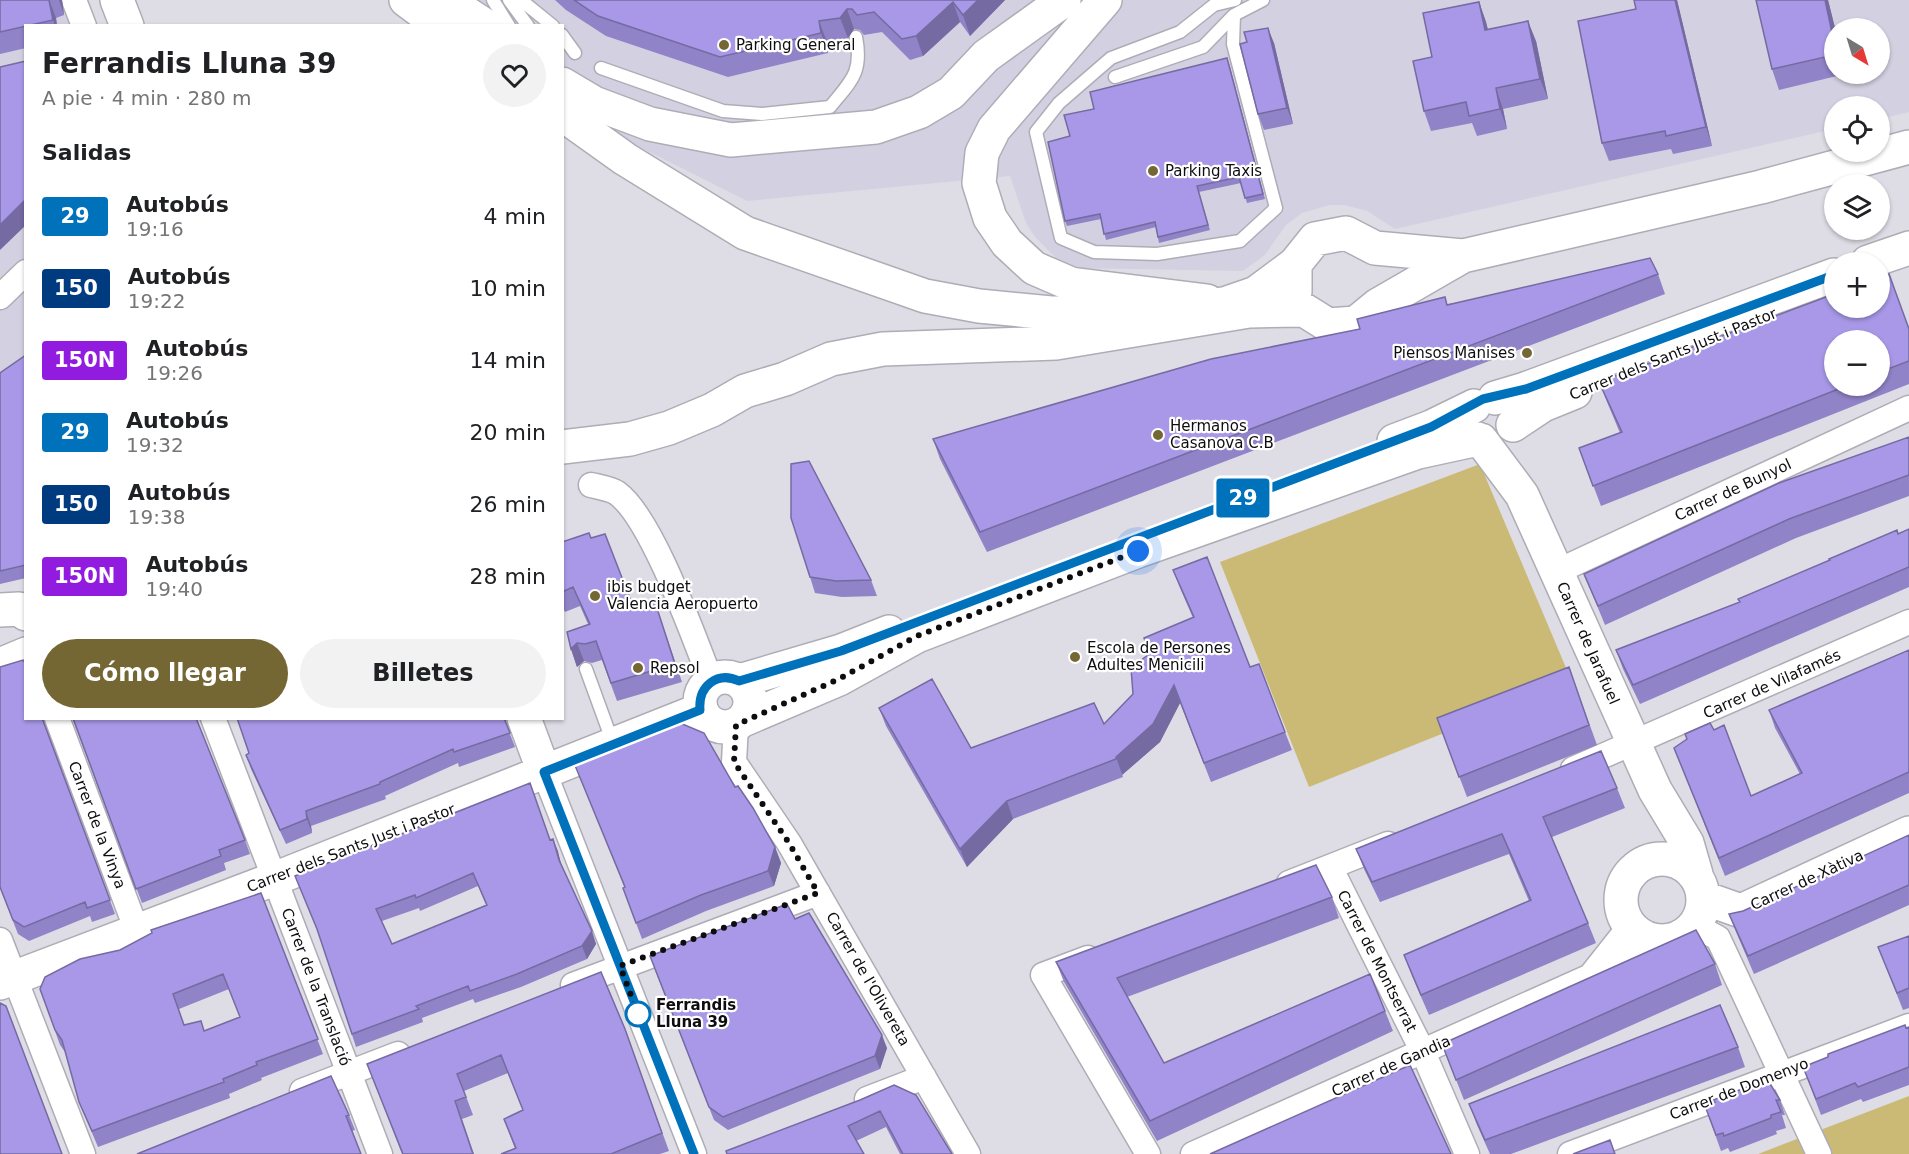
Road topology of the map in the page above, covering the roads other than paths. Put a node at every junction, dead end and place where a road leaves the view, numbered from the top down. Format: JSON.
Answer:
{"nodes":[{"id":1,"x":74,"y":0,"type":"edge"},
{"id":2,"x":117,"y":0,"type":"edge"},
{"id":3,"x":406,"y":0,"type":"edge"},
{"id":4,"x":446,"y":0,"type":"edge"},
{"id":5,"x":509,"y":0,"type":"edge"},
{"id":6,"x":521,"y":0,"type":"edge"},
{"id":7,"x":1064,"y":0,"type":"edge"},
{"id":8,"x":1105,"y":0,"type":"edge"},
{"id":9,"x":1236,"y":0,"type":"edge"},
{"id":10,"x":1263,"y":0,"type":"edge"},
{"id":11,"x":487,"y":14,"type":"edge"},
{"id":12,"x":1234,"y":15,"type":"junction"},
{"id":13,"x":83,"y":24,"type":"edge"},
{"id":14,"x":126,"y":24,"type":"edge"},
{"id":15,"x":438,"y":24,"type":"edge"},
{"id":16,"x":527,"y":24,"type":"edge"},
{"id":17,"x":551,"y":24,"type":"edge"},
{"id":18,"x":856,"y":37,"type":"edge"},
{"id":19,"x":564,"y":38,"type":"edge"},
{"id":20,"x":575,"y":53,"type":"dead end"},
{"id":21,"x":601,"y":68,"type":"dead end"},
{"id":22,"x":1115,"y":77,"type":"dead end"},
{"id":23,"x":564,"y":85,"type":"edge"},
{"id":24,"x":564,"y":115,"type":"edge"},
{"id":25,"x":1909,"y":147,"type":"edge"},
{"id":26,"x":1375,"y":248,"type":"junction"},
{"id":27,"x":1909,"y":249,"type":"edge"},
{"id":28,"x":1890,"y":255,"type":"edge"},
{"id":29,"x":1463,"y":256,"type":"junction"},
{"id":30,"x":1890,"y":259,"type":"edge"},
{"id":31,"x":1294,"y":264,"type":"junction"},
{"id":32,"x":24,"y":274,"type":"edge"},
{"id":33,"x":1824,"y":279,"type":"edge"},
{"id":34,"x":1824,"y":291,"type":"edge"},
{"id":35,"x":0,"y":297,"type":"edge"},
{"id":36,"x":1224,"y":304,"type":"junction"},
{"id":37,"x":1378,"y":305,"type":"junction"},
{"id":38,"x":1304,"y":310,"type":"junction"},
{"id":39,"x":1484,"y":402,"type":"junction"},
{"id":40,"x":1909,"y":408,"type":"edge"},
{"id":41,"x":1513,"y":426,"type":"junction"},
{"id":42,"x":1480,"y":440,"type":"junction"},
{"id":43,"x":564,"y":447,"type":"edge"},
{"id":44,"x":591,"y":485,"type":"dead end"},
{"id":45,"x":1522,"y":495,"type":"junction"},
{"id":46,"x":1556,"y":572,"type":"junction"},
{"id":47,"x":0,"y":610,"type":"edge"},
{"id":48,"x":24,"y":613,"type":"edge"},
{"id":49,"x":1909,"y":622,"type":"edge"},
{"id":50,"x":24,"y":655,"type":"edge"},
{"id":51,"x":0,"y":666,"type":"edge"},
{"id":52,"x":586,"y":669,"type":"dead end"},
{"id":53,"x":717,"y":691,"type":"junction"},
{"id":54,"x":58,"y":720,"type":"edge"},
{"id":55,"x":214,"y":720,"type":"edge"},
{"id":56,"x":525,"y":720,"type":"edge"},
{"id":57,"x":739,"y":723,"type":"junction"},
{"id":58,"x":613,"y":744,"type":"junction"},
{"id":59,"x":1635,"y":745,"type":"junction"},
{"id":60,"x":544,"y":772,"type":"junction"},
{"id":61,"x":1548,"y":780,"type":"edge"},
{"id":62,"x":1655,"y":790,"type":"junction"},
{"id":63,"x":1909,"y":834,"type":"edge"},
{"id":64,"x":1406,"y":837,"type":"edge"},
{"id":65,"x":1654,"y":859,"type":"junction"},
{"id":66,"x":1330,"y":867,"type":"junction"},
{"id":67,"x":274,"y":879,"type":"junction"},
{"id":68,"x":1263,"y":892,"type":"edge"},
{"id":69,"x":818,"y":893,"type":"junction"},
{"id":70,"x":1691,"y":910,"type":"junction"},
{"id":71,"x":1629,"y":927,"type":"junction"},
{"id":72,"x":137,"y":931,"type":"junction"},
{"id":73,"x":0,"y":940,"type":"edge"},
{"id":74,"x":1109,"y":950,"type":"edge"},
{"id":75,"x":620,"y":966,"type":"junction"},
{"id":76,"x":1589,"y":978,"type":"junction"},
{"id":77,"x":7,"y":980,"type":"edge"},
{"id":78,"x":555,"y":992,"type":"edge"},
{"id":79,"x":1909,"y":1026,"type":"edge"},
{"id":80,"x":414,"y":1048,"type":"edge"},
{"id":81,"x":1423,"y":1052,"type":"junction"},
{"id":82,"x":1782,"y":1073,"type":"junction"},
{"id":83,"x":349,"y":1074,"type":"junction"},
{"id":84,"x":924,"y":1077,"type":"junction"},
{"id":85,"x":282,"y":1099,"type":"edge"},
{"id":86,"x":845,"y":1107,"type":"edge"},
{"id":87,"x":83,"y":1154,"type":"edge"},
{"id":88,"x":380,"y":1154,"type":"edge"},
{"id":89,"x":694,"y":1154,"type":"edge"},
{"id":90,"x":968,"y":1154,"type":"edge"},
{"id":91,"x":1148,"y":1154,"type":"edge"},
{"id":92,"x":1193,"y":1154,"type":"edge"},
{"id":93,"x":1467,"y":1154,"type":"edge"},
{"id":94,"x":1570,"y":1154,"type":"edge"},
{"id":95,"x":1820,"y":1154,"type":"edge"}],
"edges":[{"from":1,"to":13,"type":"street"},
{"from":2,"to":14,"type":"main road"},
{"from":3,"to":15,"type":"main road"},
{"from":4,"to":11,"type":"main road"},
{"from":5,"to":16,"type":"lane"},
{"from":6,"to":17,"type":"lane"},
{"from":7,"to":23,"type":"main road"},
{"from":8,"to":36,"type":"main road"},
{"from":9,"to":12,"type":"lane"},
{"from":10,"to":12,"type":"lane"},
{"from":12,"to":22,"type":"lane"},
{"from":18,"to":21,"type":"lane"},
{"from":19,"to":20,"type":"lane"},
{"from":24,"to":36,"type":"main road"},
{"from":25,"to":29,"type":"main road"},
{"from":26,"to":29,"type":"main road"},
{"from":26,"to":31,"type":"main road"},
{"from":26,"to":37,"type":"main road"},
{"from":27,"to":28,"type":"main road"},
{"from":27,"to":30,"type":"main road"},
{"from":29,"to":37,"type":"main road"},
{"from":31,"to":36,"type":"main road"},
{"from":31,"to":38,"type":"main road"},
{"from":32,"to":35,"type":"street"},
{"from":33,"to":39,"type":"main road","name":"Carrer dels Sants Just i Pastor"},
{"from":34,"to":41,"type":"main road","name":"Carrer dels Sants Just i Pastor"},
{"from":37,"to":38,"type":"main road"},
{"from":38,"to":43,"type":"main road"},
{"from":39,"to":41,"type":"main road"},
{"from":39,"to":42,"type":"main road"},
{"from":39,"to":53,"type":"main road","name":"Carrer dels Sants Just i Pastor"},
{"from":40,"to":46,"type":"street","name":"Carrer de Bunyol"},
{"from":41,"to":42,"type":"main road"},
{"from":41,"to":45,"type":"main road","name":"Carrer de Jarafuel"},
{"from":42,"to":45,"type":"main road","name":"Carrer de Jarafuel"},
{"from":42,"to":57,"type":"main road"},
{"from":44,"to":53,"type":"street"},
{"from":45,"to":46,"type":"main road","name":"Carrer de Jarafuel"},
{"from":46,"to":59,"type":"main road","name":"Carrer de Jarafuel"},
{"from":47,"to":48,"type":"main road"},
{"from":49,"to":59,"type":"street","name":"Carrer de Vilafamés"},
{"from":50,"to":51,"type":"main road"},
{"from":52,"to":58,"type":"lane"},
{"from":53,"to":57,"type":"main road"},
{"from":53,"to":57,"type":"main road"},
{"from":53,"to":58,"type":"main road","name":"Carrer dels Sants Just i Pastor"},
{"from":54,"to":72,"type":"street","name":"Carrer de la Vinya"},
{"from":55,"to":67,"type":"street","name":"Carrer de la Translació"},
{"from":56,"to":60,"type":"main road"},
{"from":57,"to":69,"type":"street","name":"Carrer de l'Olivereta"},
{"from":58,"to":60,"type":"main road","name":"Carrer dels Sants Just i Pastor"},
{"from":59,"to":61,"type":"street","name":"Carrer de Vilafamés"},
{"from":59,"to":62,"type":"main road","name":"Carrer de Jarafuel"},
{"from":60,"to":67,"type":"main road","name":"Carrer dels Sants Just i Pastor"},
{"from":60,"to":75,"type":"street"},
{"from":62,"to":65,"type":"main road","name":"Carrer de Jarafuel"},
{"from":62,"to":70,"type":"main road","name":"Carrer de Jarafuel"},
{"from":63,"to":70,"type":"main road","name":"Carrer de Xàtiva"},
{"from":64,"to":66,"type":"street"},
{"from":65,"to":70,"type":"main road"},
{"from":65,"to":71,"type":"main road"},
{"from":66,"to":68,"type":"street"},
{"from":66,"to":81,"type":"street","name":"Carrer de Montserrat"},
{"from":67,"to":72,"type":"main road","name":"Carrer dels Sants Just i Pastor"},
{"from":67,"to":83,"type":"street","name":"Carrer de la Translació"},
{"from":69,"to":75,"type":"street"},
{"from":69,"to":84,"type":"street","name":"Carrer de l'Olivereta"},
{"from":70,"to":71,"type":"main road"},
{"from":70,"to":76,"type":"street","name":"Carrer de Gandia"},
{"from":70,"to":82,"type":"street"},
{"from":71,"to":76,"type":"street","name":"Carrer de Gandia"},
{"from":72,"to":77,"type":"main road","name":"Carrer dels Sants Just i Pastor"},
{"from":73,"to":77,"type":"street"},
{"from":74,"to":91,"type":"street"},
{"from":75,"to":78,"type":"street"},
{"from":75,"to":89,"type":"street"},
{"from":76,"to":81,"type":"street","name":"Carrer de Gandia"},
{"from":77,"to":87,"type":"street"},
{"from":79,"to":82,"type":"street","name":"Carrer de Domenyo"},
{"from":80,"to":83,"type":"street"},
{"from":81,"to":92,"type":"street","name":"Carrer de Gandia"},
{"from":81,"to":93,"type":"street","name":"Carrer de Montserrat"},
{"from":82,"to":94,"type":"street","name":"Carrer de Domenyo"},
{"from":82,"to":95,"type":"street"},
{"from":83,"to":85,"type":"street"},
{"from":83,"to":88,"type":"street","name":"Carrer de la Translació"},
{"from":84,"to":86,"type":"street"},
{"from":84,"to":90,"type":"street","name":"Carrer de l'Olivereta"}]}
